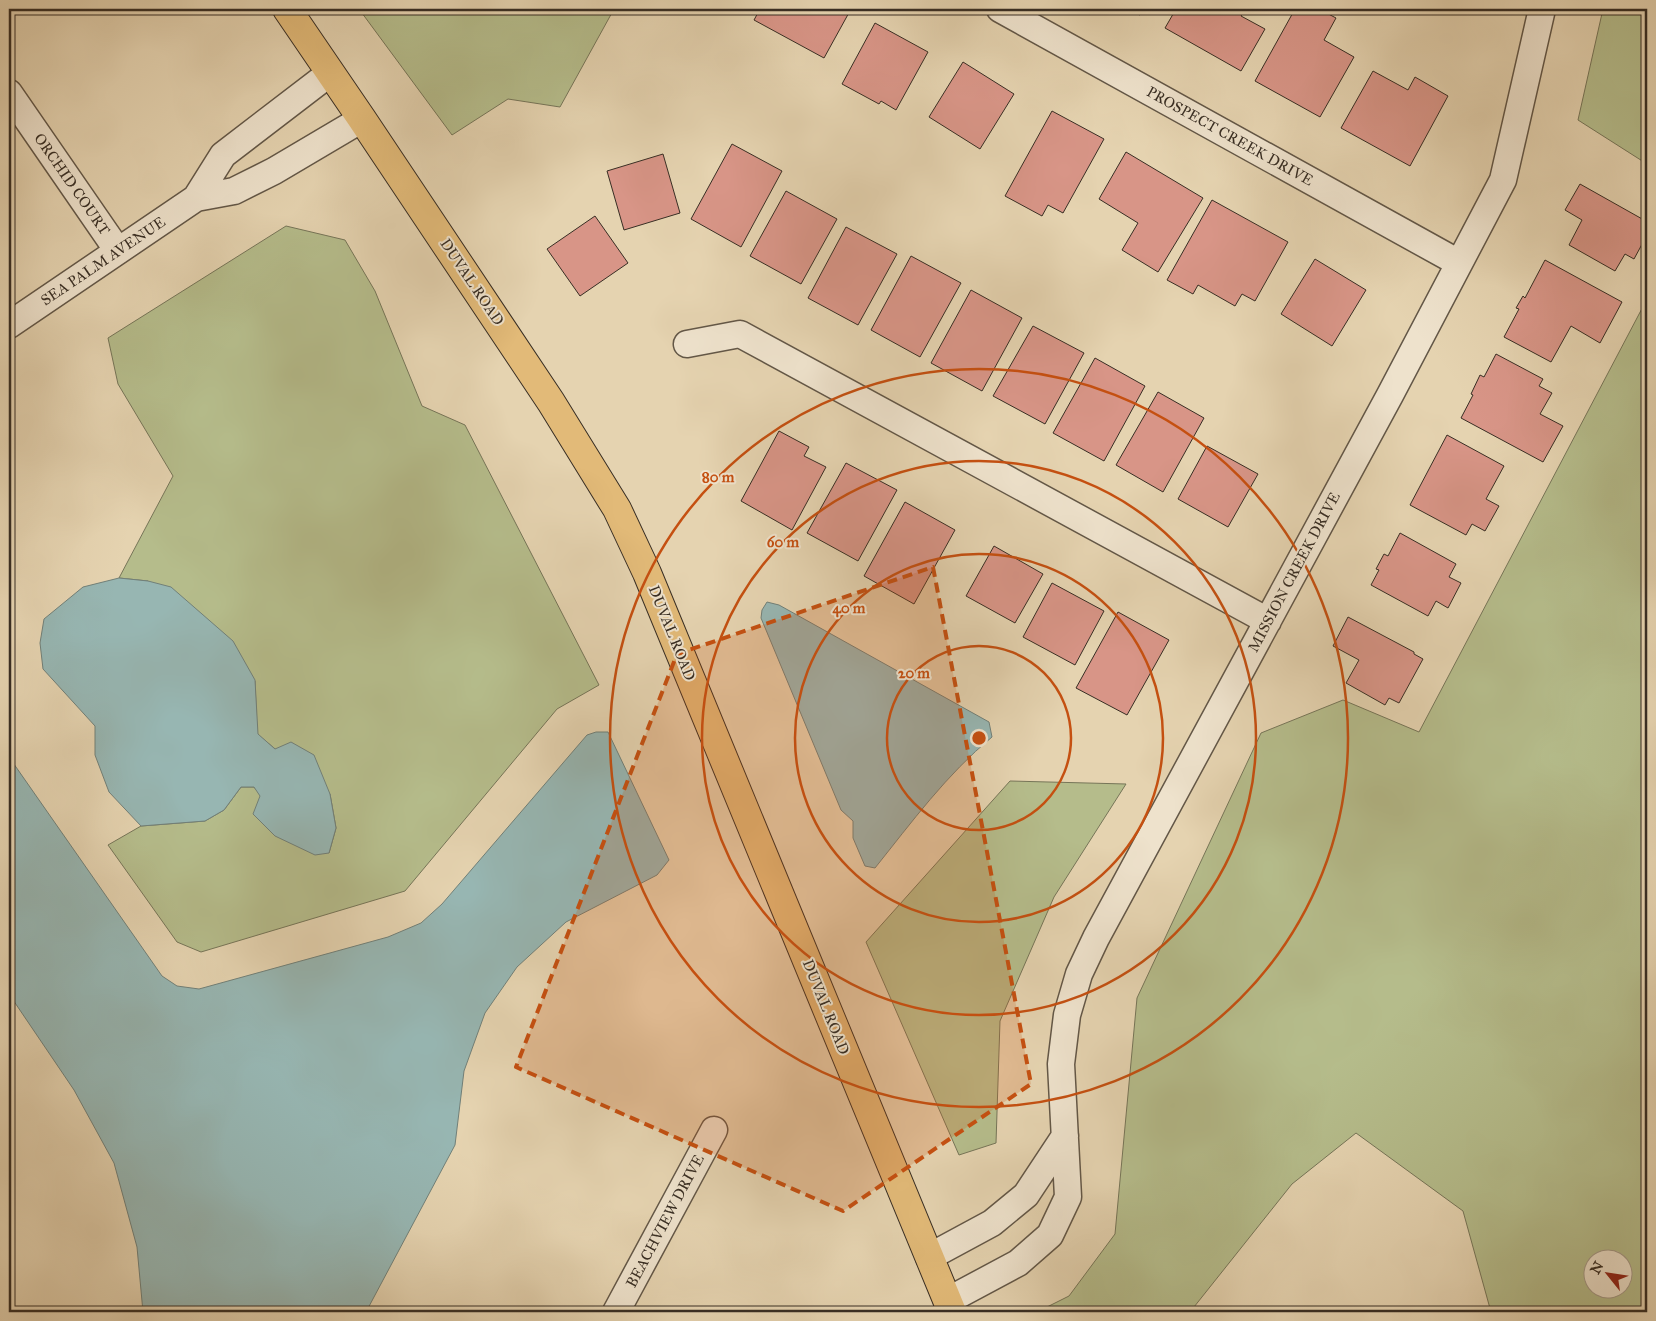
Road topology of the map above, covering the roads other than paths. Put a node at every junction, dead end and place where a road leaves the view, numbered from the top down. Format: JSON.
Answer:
{"nodes":[{"id":1,"x":287,"y":9,"type":"edge"},
{"id":2,"x":1000,"y":9,"type":"edge"},
{"id":3,"x":1542,"y":9,"type":"edge"},
{"id":4,"x":330,"y":72,"type":"junction"},
{"id":5,"x":9,"y":94,"type":"edge"},
{"id":6,"x":362,"y":119,"type":"junction"},
{"id":7,"x":196,"y":198,"type":"junction"},
{"id":8,"x":118,"y":251,"type":"junction"},
{"id":9,"x":1460,"y":263,"type":"junction"},
{"id":10,"x":9,"y":324,"type":"edge"},
{"id":11,"x":686,"y":344,"type":"dead end"},
{"id":12,"x":1268,"y":620,"type":"junction"},
{"id":13,"x":714,"y":1130,"type":"dead end"},
{"id":14,"x":1065,"y":1136,"type":"junction"},
{"id":15,"x":929,"y":1256,"type":"junction"},
{"id":16,"x":950,"y":1307,"type":"edge"},
{"id":17,"x":616,"y":1312,"type":"edge"}],
"edges":[{"from":1,"to":4,"type":"main road","name":"DUVAL ROAD"},
{"from":2,"to":9,"type":"street","name":"PROSPECT CREEK DRIVE"},
{"from":3,"to":9,"type":"street","name":"MISSION CREEK DRIVE"},
{"from":4,"to":6,"type":"main road","name":"DUVAL ROAD"},
{"from":4,"to":7,"type":"street","name":"SEA PALM AVENUE"},
{"from":5,"to":8,"type":"street","name":"ORCHID COURT"},
{"from":6,"to":7,"type":"street","name":"SEA PALM AVENUE"},
{"from":6,"to":15,"type":"main road","name":"DUVAL ROAD"},
{"from":7,"to":8,"type":"street","name":"SEA PALM AVENUE"},
{"from":8,"to":10,"type":"street","name":"SEA PALM AVENUE"},
{"from":9,"to":12,"type":"street","name":"MISSION CREEK DRIVE"},
{"from":11,"to":12,"type":"street"},
{"from":12,"to":14,"type":"street","name":"MISSION CREEK DRIVE"},
{"from":13,"to":17,"type":"street","name":"BEACHVIEW DRIVE"},
{"from":14,"to":15,"type":"street"},
{"from":14,"to":16,"type":"street","name":"MISSION CREEK DRIVE"},
{"from":15,"to":16,"type":"main road","name":"DUVAL ROAD"}]}
